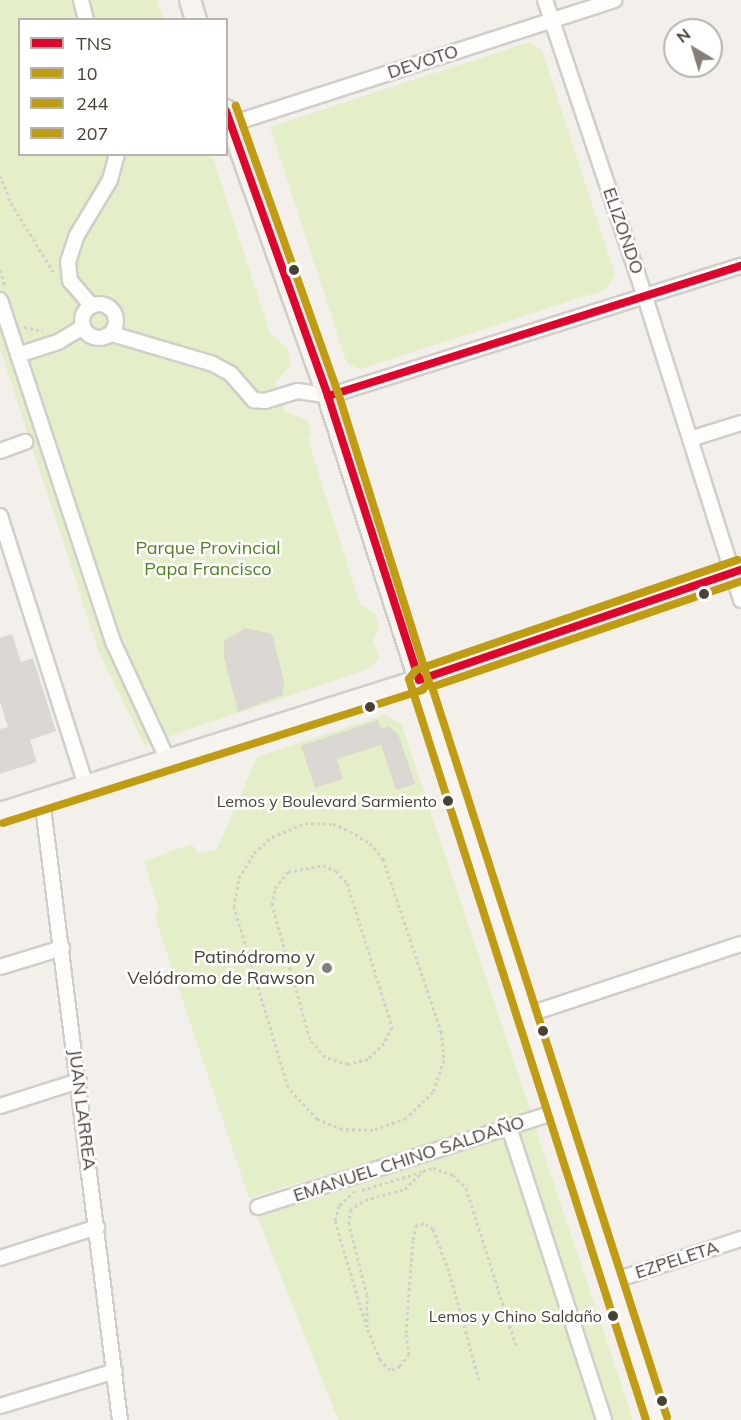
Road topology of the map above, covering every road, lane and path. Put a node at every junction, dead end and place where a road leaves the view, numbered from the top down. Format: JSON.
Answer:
{"nodes":[{"id":1,"x":81,"y":0,"type":"edge"},
{"id":2,"x":190,"y":0,"type":"edge"},
{"id":3,"x":545,"y":0,"type":"edge"},
{"id":4,"x":614,"y":0,"type":"edge"},
{"id":5,"x":86,"y":18,"type":"edge"},
{"id":6,"x":195,"y":18,"type":"edge"},
{"id":7,"x":551,"y":20,"type":"junction"},
{"id":8,"x":229,"y":117,"type":"edge"},
{"id":9,"x":116,"y":156,"type":"edge"},
{"id":10,"x":0,"y":175,"type":"edge"},
{"id":11,"x":741,"y":266,"type":"edge"},
{"id":12,"x":0,"y":270,"type":"edge"},
{"id":13,"x":59,"y":280,"type":"dead end"},
{"id":14,"x":4,"y":296,"type":"edge"},
{"id":15,"x":645,"y":297,"type":"junction"},
{"id":16,"x":92,"y":306,"type":"junction"},
{"id":17,"x":20,"y":326,"type":"dead end"},
{"id":18,"x":83,"y":327,"type":"junction"},
{"id":19,"x":47,"y":330,"type":"dead end"},
{"id":20,"x":112,"y":334,"type":"junction"},
{"id":21,"x":18,"y":355,"type":"junction"},
{"id":22,"x":328,"y":396,"type":"junction"},
{"id":23,"x":741,"y":423,"type":"edge"},
{"id":24,"x":690,"y":439,"type":"junction"},
{"id":25,"x":25,"y":442,"type":"dead end"},
{"id":26,"x":0,"y":451,"type":"edge"},
{"id":27,"x":0,"y":516,"type":"edge"},
{"id":28,"x":736,"y":571,"type":"edge"},
{"id":29,"x":741,"y":600,"type":"edge"},
{"id":30,"x":419,"y":680,"type":"junction"},
{"id":31,"x":166,"y":758,"type":"junction"},
{"id":32,"x":86,"y":785,"type":"junction"},
{"id":33,"x":42,"y":799,"type":"junction"},
{"id":34,"x":0,"y":813,"type":"edge"},
{"id":35,"x":272,"y":905,"type":"joint"},
{"id":36,"x":234,"y":907,"type":"joint"},
{"id":37,"x":741,"y":944,"type":"edge"},
{"id":38,"x":62,"y":948,"type":"junction"},
{"id":39,"x":0,"y":967,"type":"edge"},
{"id":40,"x":527,"y":1015,"type":"junction"},
{"id":41,"x":79,"y":1081,"type":"junction"},
{"id":42,"x":0,"y":1106,"type":"edge"},
{"id":43,"x":559,"y":1111,"type":"junction"},
{"id":44,"x":509,"y":1127,"type":"junction"},
{"id":45,"x":423,"y":1171,"type":"junction"},
{"id":46,"x":258,"y":1207,"type":"dead end"},
{"id":47,"x":97,"y":1227,"type":"junction"},
{"id":48,"x":741,"y":1239,"type":"edge"},
{"id":49,"x":0,"y":1258,"type":"edge"},
{"id":50,"x":613,"y":1281,"type":"junction"},
{"id":51,"x":367,"y":1327,"type":"junction"},
{"id":52,"x":516,"y":1346,"type":"dead end"},
{"id":53,"x":115,"y":1371,"type":"junction"},
{"id":54,"x":479,"y":1380,"type":"dead end"},
{"id":55,"x":0,"y":1406,"type":"edge"},
{"id":56,"x":120,"y":1420,"type":"edge"},
{"id":57,"x":604,"y":1420,"type":"edge"},
{"id":58,"x":657,"y":1420,"type":"edge"}],
"edges":[{"from":1,"to":5,"type":"street"},
{"from":2,"to":6,"type":"main road"},
{"from":3,"to":7,"type":"street","name":"ELIZONDO"},
{"from":4,"to":7,"type":"street","name":"DEVOTO"},
{"from":7,"to":8,"type":"street","name":"DEVOTO"},
{"from":7,"to":15,"type":"street","name":"ELIZONDO"},
{"from":8,"to":22,"type":"main road"},
{"from":9,"to":16,"type":"street"},
{"from":10,"to":13,"type":"path"},
{"from":11,"to":15,"type":"street"},
{"from":12,"to":14,"type":"path"},
{"from":14,"to":21,"type":"street"},
{"from":15,"to":22,"type":"street"},
{"from":15,"to":24,"type":"street","name":"ELIZONDO"},
{"from":16,"to":18,"type":"street"},
{"from":16,"to":20,"type":"street"},
{"from":17,"to":19,"type":"path"},
{"from":18,"to":20,"type":"street"},
{"from":18,"to":21,"type":"street"},
{"from":20,"to":22,"type":"street"},
{"from":21,"to":31,"type":"street"},
{"from":22,"to":30,"type":"main road"},
{"from":23,"to":24,"type":"street"},
{"from":24,"to":28,"type":"street","name":"ELIZONDO"},
{"from":25,"to":26,"type":"street"},
{"from":27,"to":32,"type":"street"},
{"from":28,"to":29,"type":"street","name":"ELIZONDO"},
{"from":28,"to":30,"type":"main road"},
{"from":30,"to":31,"type":"main road"},
{"from":30,"to":40,"type":"main road"},
{"from":31,"to":32,"type":"main road"},
{"from":32,"to":33,"type":"main road"},
{"from":33,"to":34,"type":"main road"},
{"from":33,"to":38,"type":"street","name":"JUAN LARREA"},
{"from":35,"to":35,"type":"path"},
{"from":36,"to":36,"type":"path"},
{"from":37,"to":40,"type":"street"},
{"from":38,"to":39,"type":"street"},
{"from":38,"to":41,"type":"street","name":"JUAN LARREA"},
{"from":40,"to":43,"type":"main road"},
{"from":41,"to":42,"type":"street"},
{"from":41,"to":47,"type":"street","name":"JUAN LARREA"},
{"from":43,"to":44,"type":"street","name":"EMANUEL CHINO SALDAÑO"},
{"from":43,"to":50,"type":"main road"},
{"from":44,"to":46,"type":"street","name":"EMANUEL CHINO SALDAÑO"},
{"from":44,"to":57,"type":"street"},
{"from":45,"to":51,"type":"path"},
{"from":45,"to":51,"type":"path"},
{"from":45,"to":52,"type":"path"},
{"from":47,"to":49,"type":"street"},
{"from":47,"to":53,"type":"street","name":"JUAN LARREA"},
{"from":48,"to":50,"type":"street","name":"EZPELETA"},
{"from":50,"to":58,"type":"main road"},
{"from":51,"to":54,"type":"path"},
{"from":53,"to":55,"type":"street"},
{"from":53,"to":56,"type":"street","name":"JUAN LARREA"}]}
